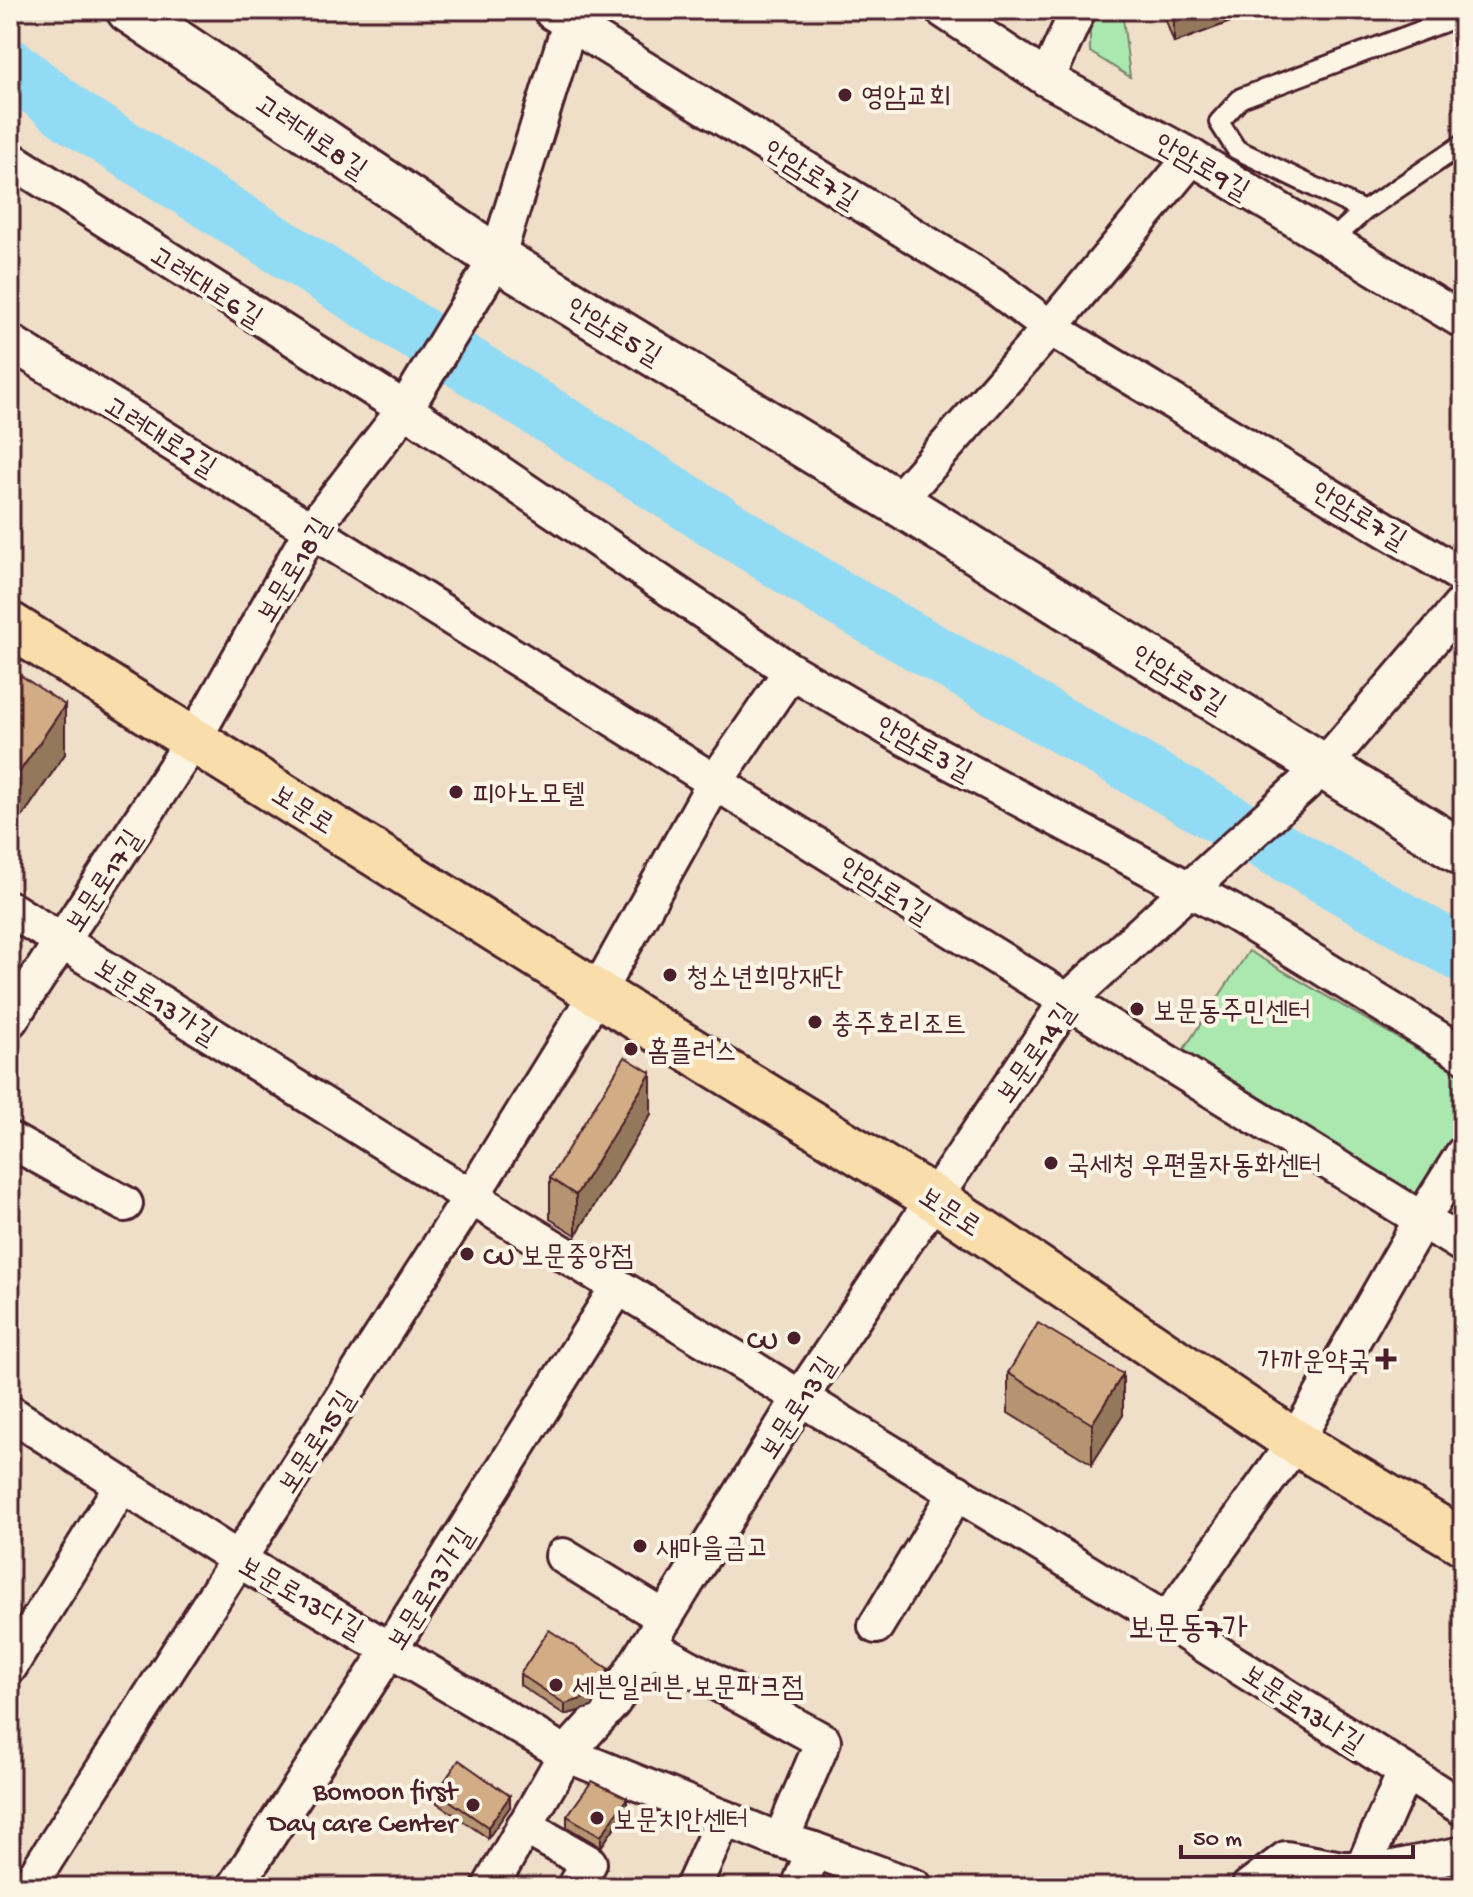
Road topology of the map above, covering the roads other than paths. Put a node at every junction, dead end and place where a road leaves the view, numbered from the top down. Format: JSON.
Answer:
{"nodes":[{"id":1,"x":129,"y":10,"type":"edge"},
{"id":2,"x":943,"y":10,"type":"edge"},
{"id":3,"x":1078,"y":10,"type":"edge"},
{"id":4,"x":562,"y":14,"type":"edge"},
{"id":5,"x":1463,"y":15,"type":"edge"},
{"id":6,"x":1047,"y":79,"type":"junction"},
{"id":7,"x":1463,"y":144,"type":"edge"},
{"id":8,"x":1192,"y":157,"type":"junction"},
{"id":9,"x":13,"y":169,"type":"edge"},
{"id":10,"x":1364,"y":211,"type":"junction"},
{"id":11,"x":1331,"y":241,"type":"junction"},
{"id":12,"x":497,"y":258,"type":"junction"},
{"id":13,"x":1463,"y":321,"type":"edge"},
{"id":14,"x":1050,"y":328,"type":"junction"},
{"id":15,"x":10,"y":342,"type":"edge"},
{"id":16,"x":405,"y":409,"type":"junction"},
{"id":17,"x":897,"y":502,"type":"junction"},
{"id":18,"x":312,"y":529,"type":"junction"},
{"id":19,"x":1463,"y":576,"type":"edge"},
{"id":20,"x":1463,"y":603,"type":"edge"},
{"id":21,"x":10,"y":625,"type":"edge"},
{"id":22,"x":791,"y":671,"type":"junction"},
{"id":23,"x":194,"y":739,"type":"junction"},
{"id":24,"x":1323,"y":767,"type":"junction"},
{"id":25,"x":715,"y":782,"type":"junction"},
{"id":26,"x":1463,"y":853,"type":"edge"},
{"id":27,"x":1188,"y":890,"type":"junction"},
{"id":28,"x":10,"y":909,"type":"edge"},
{"id":29,"x":62,"y":941,"type":"junction"},
{"id":30,"x":597,"y":993,"type":"junction"},
{"id":31,"x":1067,"y":1001,"type":"junction"},
{"id":32,"x":10,"y":1020,"type":"edge"},
{"id":33,"x":1463,"y":1054,"type":"edge"},
{"id":34,"x":10,"y":1140,"type":"edge"},
{"id":35,"x":1463,"y":1154,"type":"edge"},
{"id":36,"x":471,"y":1197,"type":"junction"},
{"id":37,"x":935,"y":1199,"type":"junction"},
{"id":38,"x":125,"y":1204,"type":"dead end"},
{"id":39,"x":1422,"y":1219,"type":"junction"},
{"id":40,"x":1463,"y":1245,"type":"edge"},
{"id":41,"x":618,"y":1287,"type":"junction"},
{"id":42,"x":800,"y":1398,"type":"junction"},
{"id":43,"x":10,"y":1413,"type":"edge"},
{"id":44,"x":1295,"y":1442,"type":"junction"},
{"id":45,"x":122,"y":1485,"type":"junction"},
{"id":46,"x":957,"y":1492,"type":"junction"},
{"id":47,"x":1463,"y":1542,"type":"edge"},
{"id":48,"x":563,"y":1556,"type":"dead end"},
{"id":49,"x":239,"y":1560,"type":"junction"},
{"id":50,"x":1167,"y":1621,"type":"junction"},
{"id":51,"x":876,"y":1626,"type":"dead end"},
{"id":52,"x":656,"y":1632,"type":"junction"},
{"id":53,"x":391,"y":1648,"type":"junction"},
{"id":54,"x":10,"y":1666,"type":"edge"},
{"id":55,"x":566,"y":1754,"type":"junction"},
{"id":56,"x":1405,"y":1772,"type":"junction"},
{"id":57,"x":1463,"y":1808,"type":"edge"},
{"id":58,"x":724,"y":1818,"type":"junction"},
{"id":59,"x":524,"y":1826,"type":"junction"},
{"id":60,"x":781,"y":1840,"type":"junction"},
{"id":61,"x":814,"y":1850,"type":"junction"},
{"id":62,"x":1463,"y":1854,"type":"edge"},
{"id":63,"x":1363,"y":1868,"type":"junction"},
{"id":64,"x":28,"y":1887,"type":"edge"},
{"id":65,"x":235,"y":1887,"type":"edge"},
{"id":66,"x":490,"y":1887,"type":"edge"},
{"id":67,"x":575,"y":1887,"type":"edge"},
{"id":68,"x":693,"y":1887,"type":"edge"},
{"id":69,"x":799,"y":1887,"type":"edge"},
{"id":70,"x":915,"y":1887,"type":"edge"},
{"id":71,"x":1249,"y":1887,"type":"edge"}],
"edges":[{"from":1,"to":12,"type":"main road","name":"고려대로8길"},
{"from":2,"to":6,"type":"street","name":"안암로9길"},
{"from":3,"to":6,"type":"street"},
{"from":4,"to":12,"type":"street"},
{"from":4,"to":14,"type":"street","name":"안암로7길"},
{"from":5,"to":10,"type":"lane"},
{"from":6,"to":8,"type":"street","name":"안암로9길"},
{"from":7,"to":10,"type":"lane"},
{"from":8,"to":11,"type":"street","name":"안암로9길"},
{"from":8,"to":14,"type":"street"},
{"from":9,"to":16,"type":"street","name":"고려대로6길"},
{"from":10,"to":11,"type":"lane"},
{"from":11,"to":13,"type":"street","name":"안암로9길"},
{"from":12,"to":16,"type":"street","name":"보문로18길"},
{"from":12,"to":17,"type":"main road","name":"안암로5길"},
{"from":14,"to":17,"type":"street"},
{"from":14,"to":19,"type":"street","name":"안암로7길"},
{"from":15,"to":18,"type":"street","name":"고려대로2길"},
{"from":16,"to":18,"type":"street","name":"보문로18길"},
{"from":16,"to":22,"type":"street","name":"안암로3길"},
{"from":17,"to":24,"type":"main road","name":"안암로5길"},
{"from":18,"to":23,"type":"street","name":"보문로18길"},
{"from":18,"to":25,"type":"street","name":"안암로1길"},
{"from":20,"to":24,"type":"street"},
{"from":21,"to":23,"type":"main road","name":"보문로"},
{"from":22,"to":25,"type":"street"},
{"from":22,"to":27,"type":"street","name":"안암로3길"},
{"from":23,"to":29,"type":"street","name":"보문로17길"},
{"from":23,"to":30,"type":"main road","name":"보문로"},
{"from":24,"to":26,"type":"main road","name":"안암로5길"},
{"from":24,"to":27,"type":"street","name":"보문로14길"},
{"from":25,"to":30,"type":"street"},
{"from":25,"to":31,"type":"street","name":"안암로1길"},
{"from":27,"to":31,"type":"street","name":"보문로14길"},
{"from":27,"to":33,"type":"street","name":"안암로3길"},
{"from":28,"to":29,"type":"street","name":"보문로13가길"},
{"from":29,"to":32,"type":"street","name":"보문로17길"},
{"from":29,"to":36,"type":"street","name":"보문로13가길"},
{"from":30,"to":36,"type":"street","name":"보문로15길"},
{"from":30,"to":37,"type":"main road","name":"보문로"},
{"from":31,"to":37,"type":"street","name":"보문로14길"},
{"from":31,"to":39,"type":"street","name":"안암로1길"},
{"from":34,"to":38,"type":"street"},
{"from":35,"to":39,"type":"street"},
{"from":36,"to":41,"type":"street","name":"보문로13가길"},
{"from":36,"to":49,"type":"street","name":"보문로15길"},
{"from":37,"to":42,"type":"street","name":"보문로13길"},
{"from":37,"to":44,"type":"main road","name":"보문로"},
{"from":39,"to":40,"type":"street","name":"안암로1길"},
{"from":39,"to":44,"type":"street"},
{"from":41,"to":42,"type":"street","name":"보문로13가길"},
{"from":41,"to":53,"type":"street","name":"보문로13가길"},
{"from":42,"to":46,"type":"street","name":"보문로13나길"},
{"from":42,"to":52,"type":"street","name":"보문로13길"},
{"from":43,"to":45,"type":"street","name":"보문로13다길"},
{"from":44,"to":47,"type":"main road","name":"보문로"},
{"from":44,"to":50,"type":"street"},
{"from":45,"to":49,"type":"street","name":"보문로13다길"},
{"from":45,"to":54,"type":"street"},
{"from":46,"to":50,"type":"street","name":"보문로13나길"},
{"from":46,"to":51,"type":"street"},
{"from":48,"to":52,"type":"street"},
{"from":49,"to":53,"type":"street","name":"보문로13다길"},
{"from":49,"to":64,"type":"street","name":"보문로15길"},
{"from":50,"to":56,"type":"street","name":"보문로13나길"},
{"from":52,"to":55,"type":"street","name":"보문로13길"},
{"from":52,"to":60,"type":"street"},
{"from":53,"to":55,"type":"street","name":"보문로13다길"},
{"from":53,"to":65,"type":"street","name":"보문로13가길"},
{"from":55,"to":58,"type":"street","name":"보문로13다길"},
{"from":55,"to":59,"type":"street","name":"보문로13길"},
{"from":56,"to":57,"type":"street","name":"보문로13나길"},
{"from":56,"to":63,"type":"street"},
{"from":58,"to":60,"type":"street","name":"보문로13다길"},
{"from":58,"to":68,"type":"street"},
{"from":59,"to":66,"type":"street","name":"보문로13길"},
{"from":59,"to":67,"type":"street"},
{"from":60,"to":61,"type":"street","name":"보문로13다길"},
{"from":61,"to":69,"type":"street"},
{"from":61,"to":70,"type":"street","name":"보문로13다길"},
{"from":62,"to":63,"type":"street"},
{"from":63,"to":71,"type":"street"}]}
